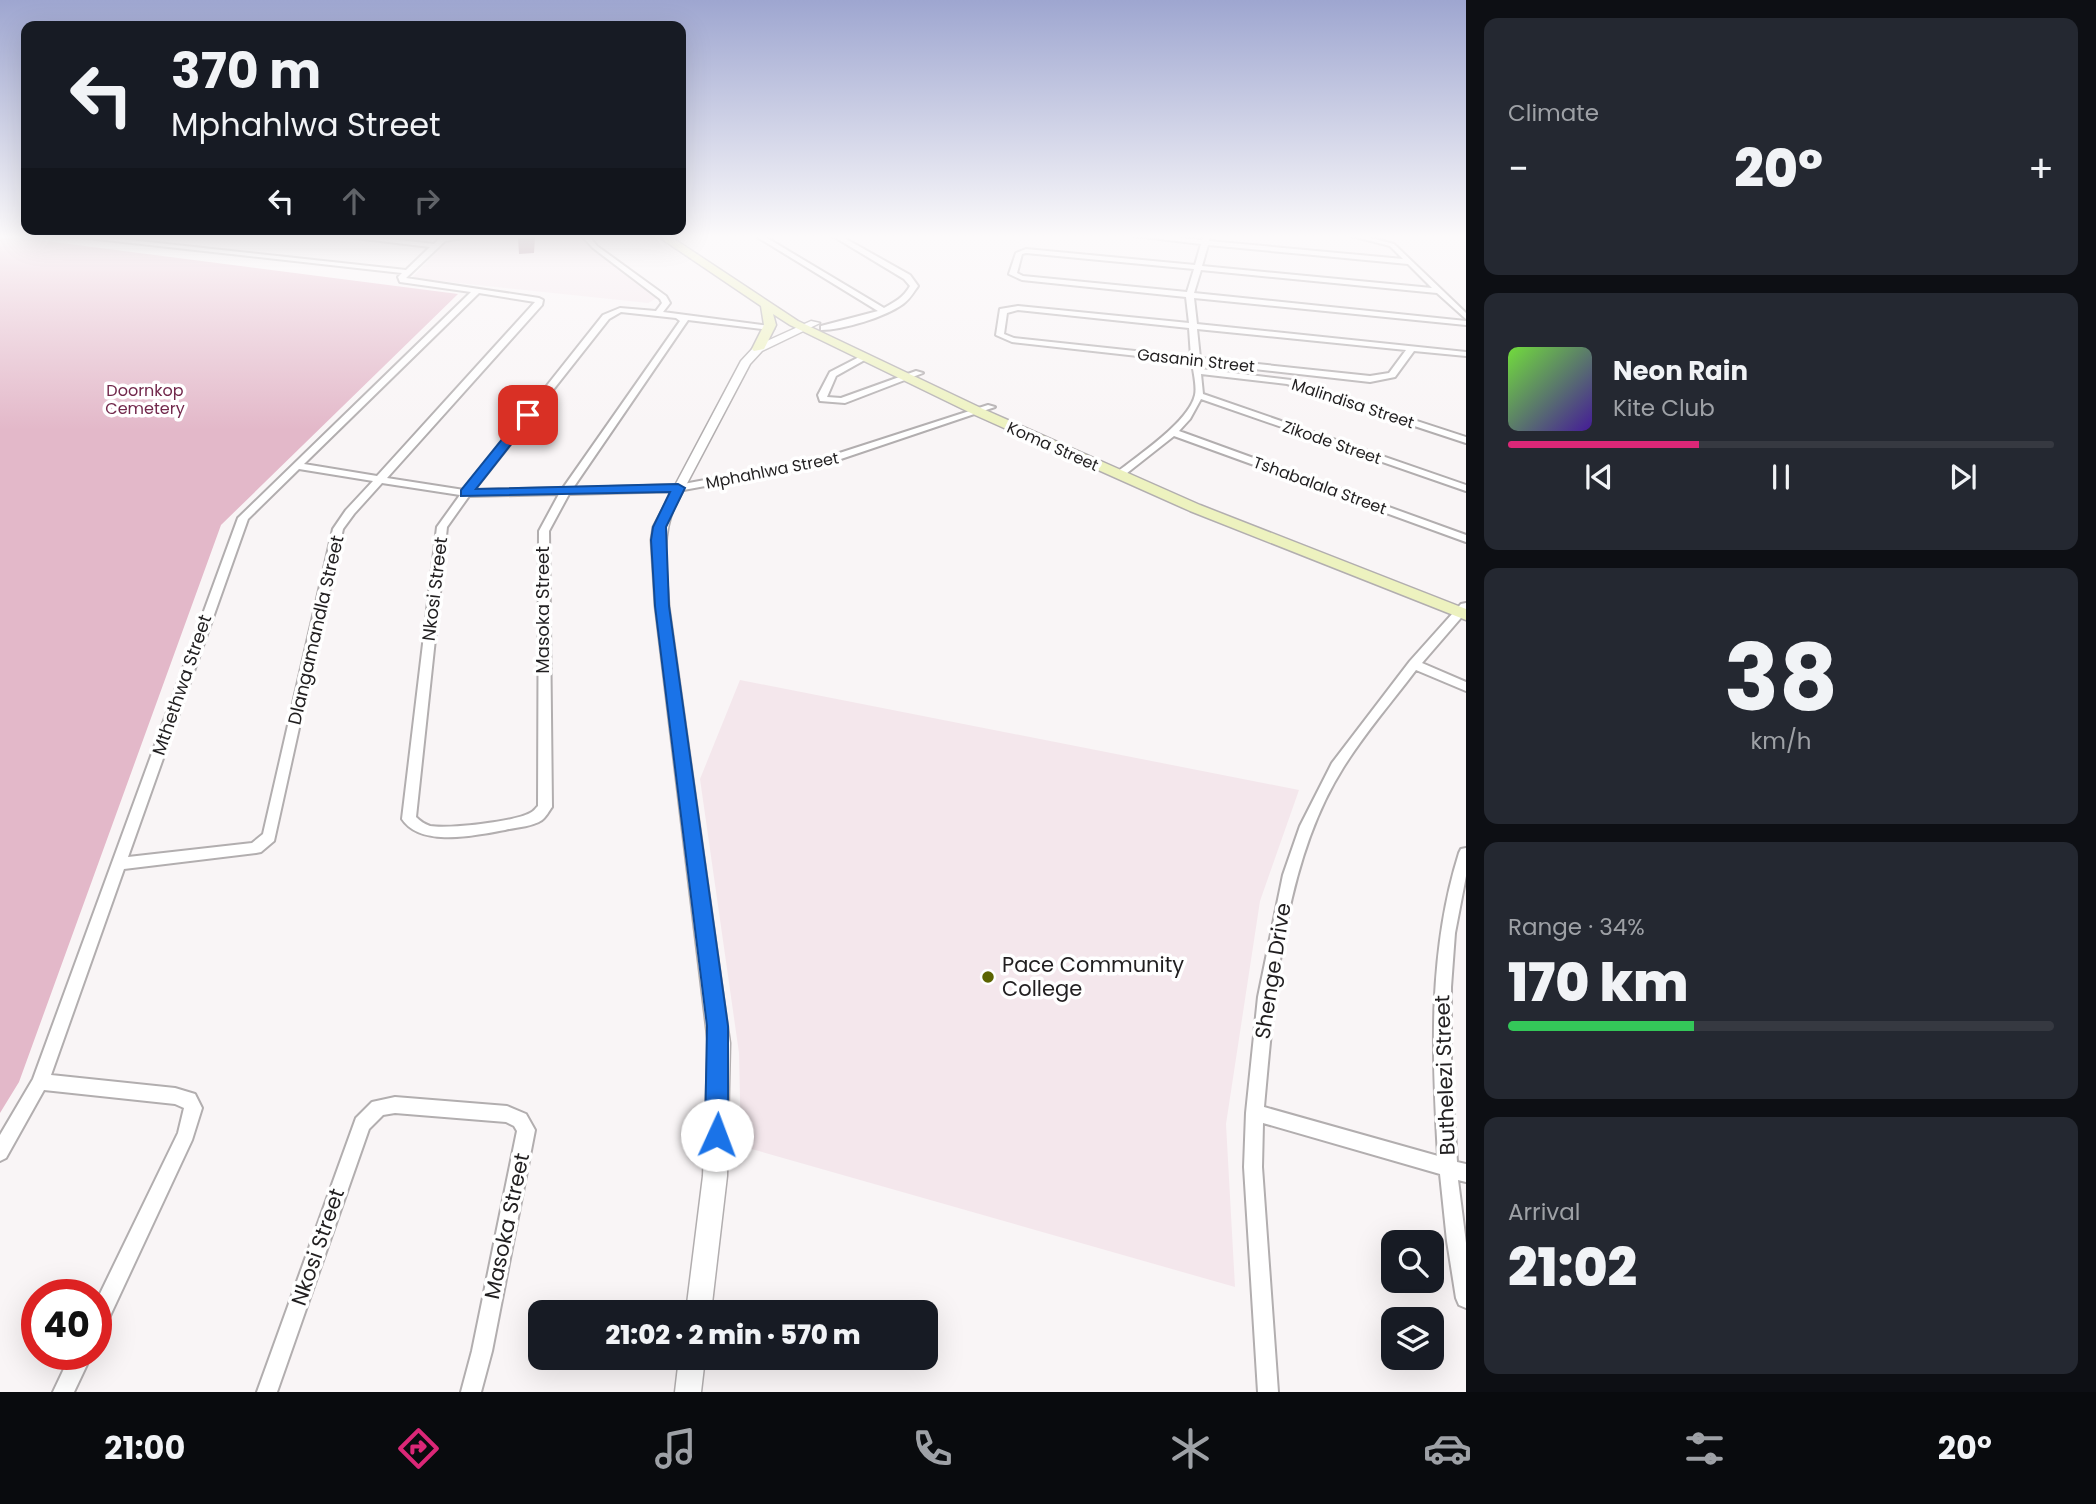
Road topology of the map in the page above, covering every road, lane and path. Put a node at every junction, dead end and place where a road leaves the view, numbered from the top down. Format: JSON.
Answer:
{"nodes":[{"id":1,"x":468,"y":300,"type":"edge"},
{"id":2,"x":539,"y":300,"type":"edge"},
{"id":3,"x":664,"y":300,"type":"edge"},
{"id":4,"x":757,"y":300,"type":"edge"},
{"id":5,"x":771,"y":300,"type":"edge"},
{"id":6,"x":866,"y":300,"type":"edge"},
{"id":7,"x":904,"y":300,"type":"edge"},
{"id":8,"x":1190,"y":300,"type":"edge"},
{"id":9,"x":1239,"y":300,"type":"edge"},
{"id":10,"x":1448,"y":300,"type":"edge"},
{"id":11,"x":766,"y":306,"type":"junction"},
{"id":12,"x":1010,"y":309,"type":"joint"},
{"id":13,"x":884,"y":311,"type":"junction"},
{"id":14,"x":659,"y":313,"type":"junction"},
{"id":15,"x":1466,"y":317,"type":"edge"},
{"id":16,"x":682,"y":318,"type":"junction"},
{"id":17,"x":1466,"y":323,"type":"edge"},
{"id":18,"x":820,"y":326,"type":"junction"},
{"id":19,"x":1193,"y":326,"type":"junction"},
{"id":20,"x":770,"y":328,"type":"junction"},
{"id":21,"x":803,"y":328,"type":"junction"},
{"id":22,"x":758,"y":349,"type":"junction"},
{"id":23,"x":1411,"y":349,"type":"junction"},
{"id":24,"x":1466,"y":354,"type":"edge"},
{"id":25,"x":866,"y":357,"type":"junction"},
{"id":26,"x":1196,"y":365,"type":"junction"},
{"id":27,"x":913,"y":375,"type":"junction"},
{"id":28,"x":1199,"y":395,"type":"junction"},
{"id":29,"x":985,"y":410,"type":"junction"},
{"id":30,"x":1173,"y":432,"type":"junction"},
{"id":31,"x":1466,"y":440,"type":"edge"},
{"id":32,"x":295,"y":466,"type":"junction"},
{"id":33,"x":1124,"y":471,"type":"junction"},
{"id":34,"x":379,"y":480,"type":"junction"},
{"id":35,"x":678,"y":488,"type":"junction"},
{"id":36,"x":1466,"y":488,"type":"edge"},
{"id":37,"x":565,"y":492,"type":"junction"},
{"id":38,"x":466,"y":493,"type":"junction"},
{"id":39,"x":1466,"y":539,"type":"edge"},
{"id":40,"x":1464,"y":609,"type":"edge"},
{"id":41,"x":1414,"y":664,"type":"junction"},
{"id":42,"x":1466,"y":687,"type":"edge"},
{"id":43,"x":416,"y":828,"type":"joint"},
{"id":44,"x":1466,"y":853,"type":"edge"},
{"id":45,"x":119,"y":863,"type":"junction"},
{"id":46,"x":40,"y":1082,"type":"junction"},
{"id":47,"x":378,"y":1108,"type":"joint"},
{"id":48,"x":1255,"y":1114,"type":"junction"},
{"id":49,"x":0,"y":1152,"type":"edge"},
{"id":50,"x":1447,"y":1167,"type":"junction"},
{"id":51,"x":1466,"y":1173,"type":"edge"},
{"id":52,"x":112,"y":1290,"type":"edge"},
{"id":53,"x":1466,"y":1298,"type":"edge"},
{"id":54,"x":700,"y":1300,"type":"edge"},
{"id":55,"x":74,"y":1370,"type":"edge"},
{"id":56,"x":691,"y":1370,"type":"edge"},
{"id":57,"x":63,"y":1392,"type":"edge"},
{"id":58,"x":267,"y":1392,"type":"edge"},
{"id":59,"x":471,"y":1392,"type":"edge"},
{"id":60,"x":688,"y":1392,"type":"edge"},
{"id":61,"x":1268,"y":1392,"type":"edge"}],
"edges":[{"from":1,"to":32,"type":"street","name":"Mthethwa Street"},
{"from":2,"to":34,"type":"street","name":"Dlangamandla Street"},
{"from":3,"to":14,"type":"street"},
{"from":4,"to":11,"type":"main road","name":"Koma Street"},
{"from":5,"to":18,"type":"main road","name":"Koma Street"},
{"from":6,"to":13,"type":"street"},
{"from":7,"to":13,"type":"street"},
{"from":8,"to":19,"type":"street"},
{"from":9,"to":17,"type":"street"},
{"from":10,"to":15,"type":"street"},
{"from":11,"to":20,"type":"main road"},
{"from":11,"to":21,"type":"main road","name":"Koma Street"},
{"from":12,"to":19,"type":"street"},
{"from":12,"to":26,"type":"street","name":"Gasanin Street"},
{"from":13,"to":18,"type":"street"},
{"from":14,"to":16,"type":"street","name":"Nkosi Street"},
{"from":14,"to":38,"type":"street","name":"Nkosi Street"},
{"from":16,"to":20,"type":"street","name":"Nkosi Street"},
{"from":16,"to":37,"type":"street","name":"Masoka Street"},
{"from":18,"to":21,"type":"street"},
{"from":18,"to":27,"type":"main road","name":"Koma Street"},
{"from":19,"to":23,"type":"street"},
{"from":19,"to":26,"type":"street"},
{"from":20,"to":22,"type":"main road"},
{"from":21,"to":22,"type":"street"},
{"from":21,"to":25,"type":"main road","name":"Koma Street"},
{"from":22,"to":35,"type":"street"},
{"from":23,"to":24,"type":"street"},
{"from":23,"to":26,"type":"street","name":"Gasanin Street"},
{"from":25,"to":27,"type":"main road","name":"Koma Street"},
{"from":25,"to":27,"type":"street"},
{"from":26,"to":28,"type":"street"},
{"from":26,"to":31,"type":"street","name":"Malindisa Street"},
{"from":27,"to":29,"type":"main road","name":"Koma Street"},
{"from":28,"to":30,"type":"street"},
{"from":28,"to":36,"type":"street","name":"Zikode Street"},
{"from":29,"to":33,"type":"main road","name":"Koma Street"},
{"from":29,"to":35,"type":"street","name":"Mphahlwa Street"},
{"from":30,"to":33,"type":"street"},
{"from":30,"to":39,"type":"street","name":"Tshabalala Street"},
{"from":32,"to":34,"type":"street","name":"Mphahlwa Street"},
{"from":32,"to":45,"type":"street","name":"Mthethwa Street"},
{"from":33,"to":40,"type":"main road","name":"Koma Street"},
{"from":34,"to":38,"type":"street","name":"Mphahlwa Street"},
{"from":34,"to":45,"type":"street","name":"Dlangamandla Street"},
{"from":35,"to":37,"type":"street","name":"Mphahlwa Street"},
{"from":35,"to":54,"type":"street"},
{"from":37,"to":38,"type":"street","name":"Mphahlwa Street"},
{"from":37,"to":43,"type":"street","name":"Masoka Street"},
{"from":38,"to":43,"type":"street","name":"Nkosi Street"},
{"from":40,"to":41,"type":"street","name":"Shenge Drive"},
{"from":41,"to":42,"type":"street"},
{"from":41,"to":48,"type":"street","name":"Shenge Drive"},
{"from":44,"to":50,"type":"street","name":"Buthelezi Street"},
{"from":45,"to":46,"type":"street","name":"Mthethwa Street"},
{"from":46,"to":49,"type":"street","name":"Mthethwa Street"},
{"from":46,"to":52,"type":"street"},
{"from":47,"to":58,"type":"street","name":"Nkosi Street"},
{"from":47,"to":59,"type":"street","name":"Masoka Street"},
{"from":48,"to":50,"type":"street"},
{"from":48,"to":61,"type":"street","name":"Shenge Drive"},
{"from":50,"to":51,"type":"street"},
{"from":50,"to":53,"type":"street","name":"Buthelezi Street"},
{"from":55,"to":57,"type":"street"},
{"from":56,"to":60,"type":"street"}]}
